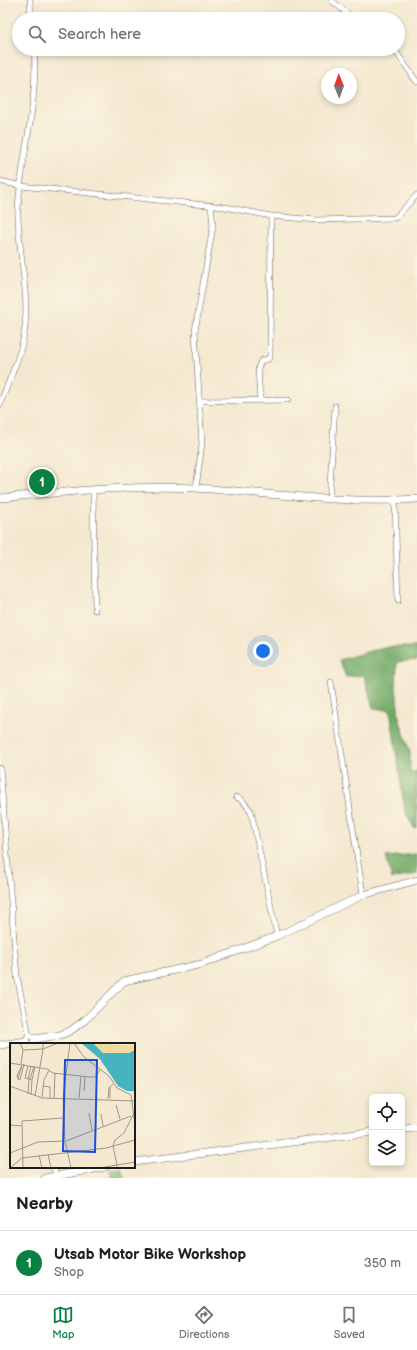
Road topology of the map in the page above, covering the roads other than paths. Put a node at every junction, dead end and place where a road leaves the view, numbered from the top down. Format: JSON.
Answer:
{"nodes":[{"id":1,"x":30,"y":0,"type":"edge"},
{"id":2,"x":331,"y":0,"type":"edge"},
{"id":3,"x":31,"y":12,"type":"edge"},
{"id":4,"x":346,"y":12,"type":"edge"},
{"id":5,"x":34,"y":56,"type":"edge"},
{"id":6,"x":399,"y":56,"type":"edge"},
{"id":7,"x":417,"y":82,"type":"edge"},
{"id":8,"x":0,"y":181,"type":"edge"},
{"id":9,"x":21,"y":186,"type":"junction"},
{"id":10,"x":417,"y":195,"type":"edge"},
{"id":11,"x":211,"y":205,"type":"junction"},
{"id":12,"x":271,"y":216,"type":"junction"},
{"id":13,"x":260,"y":400,"type":"junction"},
{"id":14,"x":288,"y":400,"type":"dead end"},
{"id":15,"x":200,"y":401,"type":"junction"},
{"id":16,"x":0,"y":405,"type":"edge"},
{"id":17,"x":335,"y":406,"type":"dead end"},
{"id":18,"x":196,"y":488,"type":"junction"},
{"id":19,"x":93,"y":490,"type":"junction"},
{"id":20,"x":0,"y":498,"type":"edge"},
{"id":21,"x":417,"y":499,"type":"edge"},
{"id":22,"x":329,"y":500,"type":"junction"},
{"id":23,"x":395,"y":501,"type":"junction"},
{"id":24,"x":398,"y":601,"type":"dead end"},
{"id":25,"x":95,"y":610,"type":"dead end"},
{"id":26,"x":331,"y":682,"type":"dead end"},
{"id":27,"x":0,"y":768,"type":"edge"},
{"id":28,"x":236,"y":797,"type":"dead end"},
{"id":29,"x":417,"y":880,"type":"edge"},
{"id":30,"x":363,"y":896,"type":"junction"},
{"id":31,"x":277,"y":936,"type":"junction"},
{"id":32,"x":30,"y":1041,"type":"edge"},
{"id":33,"x":15,"y":1043,"type":"edge"},
{"id":34,"x":10,"y":1044,"type":"edge"},
{"id":35,"x":0,"y":1045,"type":"edge"},
{"id":36,"x":417,"y":1128,"type":"edge"},
{"id":37,"x":405,"y":1129,"type":"edge"},
{"id":38,"x":369,"y":1132,"type":"edge"},
{"id":39,"x":135,"y":1162,"type":"edge"},
{"id":40,"x":99,"y":1168,"type":"edge"},
{"id":41,"x":56,"y":1177,"type":"edge"},
{"id":42,"x":45,"y":1178,"type":"edge"}],
"edges":[{"from":1,"to":3,"type":"street"},
{"from":2,"to":4,"type":"street"},
{"from":5,"to":9,"type":"street"},
{"from":6,"to":7,"type":"street"},
{"from":8,"to":9,"type":"street"},
{"from":9,"to":11,"type":"street"},
{"from":9,"to":16,"type":"street"},
{"from":10,"to":12,"type":"street"},
{"from":11,"to":12,"type":"street"},
{"from":11,"to":15,"type":"street"},
{"from":12,"to":13,"type":"street"},
{"from":13,"to":14,"type":"street"},
{"from":13,"to":15,"type":"street"},
{"from":15,"to":18,"type":"street"},
{"from":17,"to":22,"type":"street"},
{"from":18,"to":19,"type":"street"},
{"from":18,"to":22,"type":"street"},
{"from":19,"to":20,"type":"street"},
{"from":19,"to":25,"type":"street"},
{"from":21,"to":23,"type":"street"},
{"from":22,"to":23,"type":"street"},
{"from":23,"to":24,"type":"street"},
{"from":26,"to":30,"type":"street"},
{"from":27,"to":32,"type":"street"},
{"from":28,"to":31,"type":"street"},
{"from":29,"to":30,"type":"street"},
{"from":30,"to":31,"type":"street"},
{"from":31,"to":32,"type":"street"},
{"from":32,"to":33,"type":"street"},
{"from":34,"to":35,"type":"street"},
{"from":36,"to":37,"type":"street"},
{"from":38,"to":39,"type":"street"},
{"from":40,"to":41,"type":"street"},
{"from":41,"to":42,"type":"street"}]}
